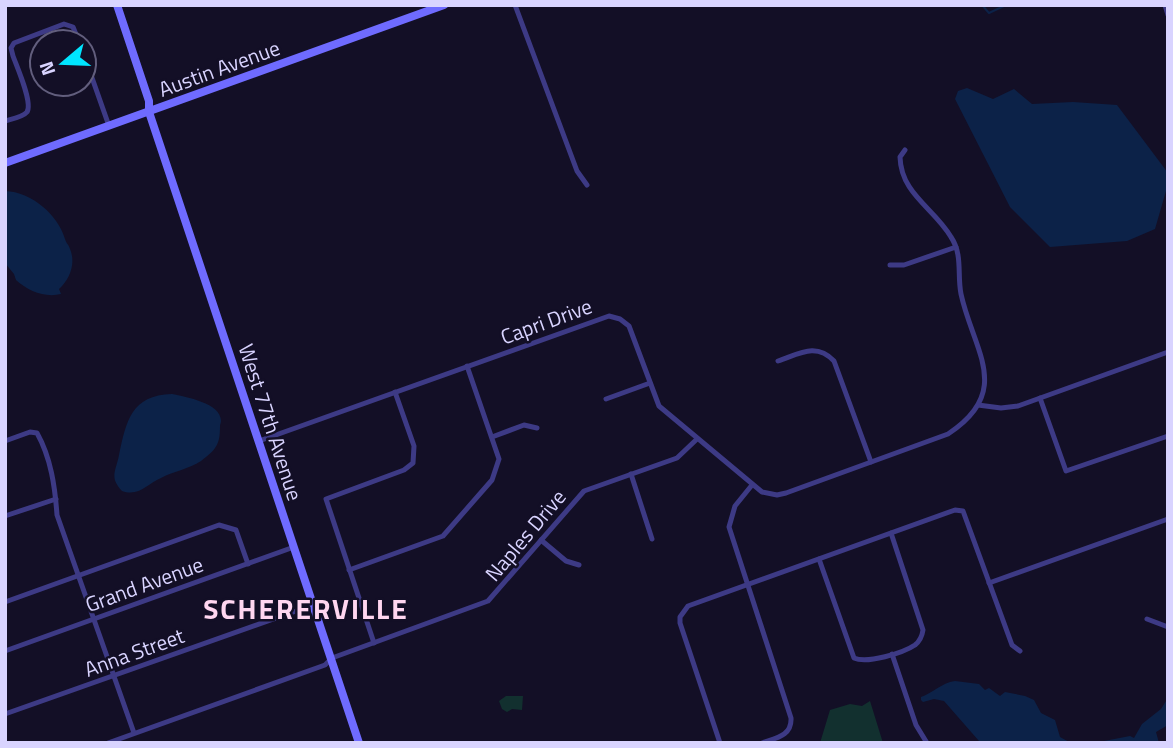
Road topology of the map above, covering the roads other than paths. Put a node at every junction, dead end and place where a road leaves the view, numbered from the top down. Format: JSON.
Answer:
{"nodes":[{"id":1,"x":117,"y":5,"type":"edge"},
{"id":2,"x":444,"y":5,"type":"edge"},
{"id":3,"x":515,"y":5,"type":"edge"},
{"id":4,"x":1165,"y":5,"type":"edge"},
{"id":5,"x":1168,"y":15,"type":"edge"},
{"id":6,"x":53,"y":28,"type":"edge"},
{"id":7,"x":73,"y":28,"type":"edge"},
{"id":8,"x":28,"y":37,"type":"edge"},
{"id":9,"x":8,"y":48,"type":"edge"},
{"id":10,"x":98,"y":95,"type":"edge"},
{"id":11,"x":149,"y":112,"type":"junction"},
{"id":12,"x":5,"y":121,"type":"edge"},
{"id":13,"x":109,"y":127,"type":"junction"},
{"id":14,"x":905,"y":150,"type":"dead end"},
{"id":15,"x":5,"y":163,"type":"edge"},
{"id":16,"x":587,"y":184,"type":"dead end"},
{"id":17,"x":956,"y":247,"type":"junction"},
{"id":18,"x":890,"y":265,"type":"dead end"},
{"id":19,"x":1168,"y":352,"type":"edge"},
{"id":20,"x":778,"y":361,"type":"dead end"},
{"id":21,"x":467,"y":366,"type":"junction"},
{"id":22,"x":650,"y":383,"type":"junction"},
{"id":23,"x":395,"y":392,"type":"junction"},
{"id":24,"x":1040,"y":398,"type":"junction"},
{"id":25,"x":606,"y":399,"type":"dead end"},
{"id":26,"x":978,"y":405,"type":"junction"},
{"id":27,"x":537,"y":428,"type":"dead end"},
{"id":28,"x":1168,"y":436,"type":"edge"},
{"id":29,"x":492,"y":437,"type":"junction"},
{"id":30,"x":697,"y":439,"type":"junction"},
{"id":31,"x":5,"y":441,"type":"edge"},
{"id":32,"x":259,"y":441,"type":"junction"},
{"id":33,"x":871,"y":462,"type":"junction"},
{"id":34,"x":631,"y":474,"type":"junction"},
{"id":35,"x":752,"y":485,"type":"junction"},
{"id":36,"x":56,"y":499,"type":"junction"},
{"id":37,"x":5,"y":516,"type":"edge"},
{"id":38,"x":1168,"y":519,"type":"edge"},
{"id":39,"x":891,"y":533,"type":"junction"},
{"id":40,"x":652,"y":539,"type":"dead end"},
{"id":41,"x":541,"y":540,"type":"junction"},
{"id":42,"x":294,"y":547,"type":"junction"},
{"id":43,"x":820,"y":559,"type":"junction"},
{"id":44,"x":248,"y":564,"type":"junction"},
{"id":45,"x":579,"y":565,"type":"dead end"},
{"id":46,"x":349,"y":570,"type":"junction"},
{"id":47,"x":79,"y":576,"type":"junction"},
{"id":48,"x":989,"y":583,"type":"junction"},
{"id":49,"x":747,"y":585,"type":"junction"},
{"id":50,"x":5,"y":602,"type":"edge"},
{"id":51,"x":313,"y":605,"type":"junction"},
{"id":52,"x":93,"y":619,"type":"junction"},
{"id":53,"x":1147,"y":619,"type":"dead end"},
{"id":54,"x":1168,"y":627,"type":"edge"},
{"id":55,"x":373,"y":643,"type":"junction"},
{"id":56,"x":5,"y":651,"type":"edge"},
{"id":57,"x":1020,"y":652,"type":"dead end"},
{"id":58,"x":892,"y":654,"type":"junction"},
{"id":59,"x":332,"y":658,"type":"junction"},
{"id":60,"x":114,"y":676,"type":"junction"},
{"id":61,"x":5,"y":714,"type":"edge"},
{"id":62,"x":134,"y":733,"type":"junction"},
{"id":63,"x":108,"y":743,"type":"edge"},
{"id":64,"x":359,"y":743,"type":"edge"},
{"id":65,"x":720,"y":743,"type":"edge"},
{"id":66,"x":762,"y":743,"type":"edge"},
{"id":67,"x":927,"y":743,"type":"edge"}],
"edges":[{"from":1,"to":11,"type":"street","name":"West 77th Avenue"},
{"from":2,"to":11,"type":"street","name":"Austin Avenue"},
{"from":3,"to":16,"type":"street"},
{"from":4,"to":5,"type":"street"},
{"from":6,"to":7,"type":"street"},
{"from":8,"to":9,"type":"street"},
{"from":9,"to":12,"type":"street"},
{"from":10,"to":13,"type":"street"},
{"from":11,"to":13,"type":"street","name":"Austin Avenue"},
{"from":11,"to":32,"type":"street","name":"West 77th Avenue"},
{"from":13,"to":15,"type":"street","name":"Austin Avenue"},
{"from":14,"to":17,"type":"street"},
{"from":17,"to":18,"type":"street"},
{"from":17,"to":26,"type":"street"},
{"from":19,"to":24,"type":"street"},
{"from":20,"to":33,"type":"street"},
{"from":21,"to":22,"type":"street","name":"Capri Drive"},
{"from":21,"to":23,"type":"street","name":"Capri Drive"},
{"from":21,"to":29,"type":"street"},
{"from":22,"to":25,"type":"street"},
{"from":22,"to":30,"type":"street","name":"Capri Drive"},
{"from":23,"to":32,"type":"street","name":"Capri Drive"},
{"from":23,"to":46,"type":"street"},
{"from":24,"to":26,"type":"street"},
{"from":24,"to":28,"type":"street"},
{"from":26,"to":33,"type":"street","name":"Capri Drive"},
{"from":27,"to":29,"type":"street"},
{"from":29,"to":46,"type":"street"},
{"from":30,"to":34,"type":"street","name":"Naples Drive"},
{"from":30,"to":35,"type":"street","name":"Capri Drive"},
{"from":31,"to":36,"type":"street"},
{"from":32,"to":42,"type":"street","name":"West 77th Avenue"},
{"from":33,"to":35,"type":"street","name":"Capri Drive"},
{"from":34,"to":40,"type":"street"},
{"from":34,"to":41,"type":"street","name":"Naples Drive"},
{"from":35,"to":49,"type":"street"},
{"from":36,"to":37,"type":"street"},
{"from":36,"to":47,"type":"street"},
{"from":38,"to":48,"type":"street"},
{"from":39,"to":43,"type":"street"},
{"from":39,"to":48,"type":"street"},
{"from":39,"to":58,"type":"street"},
{"from":41,"to":45,"type":"street"},
{"from":41,"to":55,"type":"street","name":"Naples Drive"},
{"from":42,"to":44,"type":"street","name":"Grand Avenue"},
{"from":42,"to":51,"type":"street","name":"West 77th Avenue"},
{"from":43,"to":49,"type":"street"},
{"from":43,"to":58,"type":"street"},
{"from":44,"to":47,"type":"street"},
{"from":44,"to":52,"type":"street","name":"Grand Avenue"},
{"from":46,"to":55,"type":"street"},
{"from":47,"to":50,"type":"street"},
{"from":47,"to":52,"type":"street"},
{"from":48,"to":57,"type":"street"},
{"from":49,"to":65,"type":"street"},
{"from":49,"to":66,"type":"street"},
{"from":51,"to":59,"type":"street","name":"West 77th Avenue"},
{"from":51,"to":60,"type":"street","name":"Anna Street"},
{"from":52,"to":56,"type":"street","name":"Grand Avenue"},
{"from":52,"to":60,"type":"street"},
{"from":53,"to":54,"type":"street"},
{"from":55,"to":59,"type":"street","name":"Naples Drive"},
{"from":58,"to":67,"type":"street"},
{"from":59,"to":62,"type":"street","name":"Naples Drive"},
{"from":59,"to":64,"type":"street","name":"West 77th Avenue"},
{"from":60,"to":61,"type":"street","name":"Anna Street"},
{"from":60,"to":62,"type":"street"},
{"from":62,"to":63,"type":"street","name":"Naples Drive"}]}
